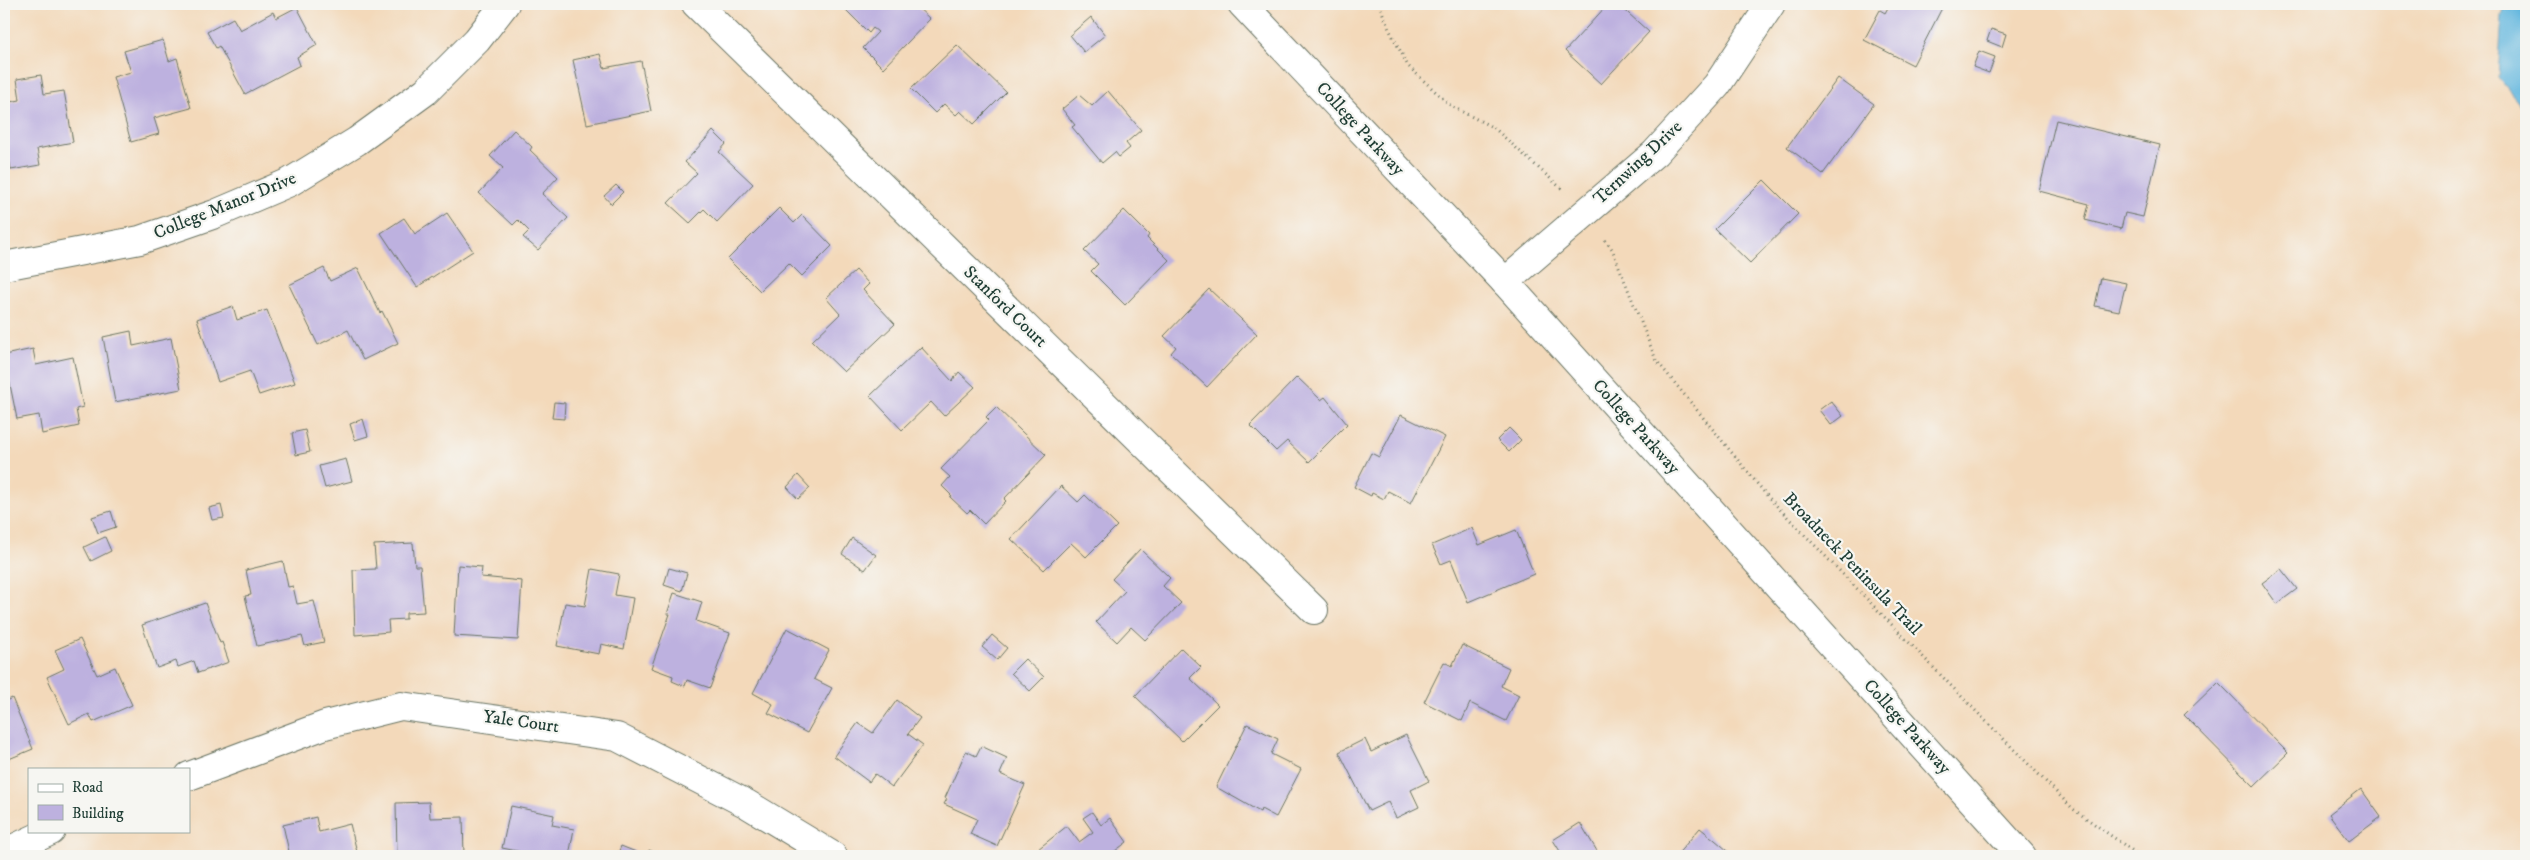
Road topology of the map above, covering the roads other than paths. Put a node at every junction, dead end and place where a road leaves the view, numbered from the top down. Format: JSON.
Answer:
{"nodes":[{"id":1,"x":505,"y":4,"type":"edge"},
{"id":2,"x":696,"y":4,"type":"edge"},
{"id":3,"x":1242,"y":4,"type":"edge"},
{"id":4,"x":1771,"y":4,"type":"edge"},
{"id":5,"x":4,"y":266,"type":"edge"},
{"id":6,"x":1504,"y":282,"type":"junction"},
{"id":7,"x":1314,"y":610,"type":"dead end"},
{"id":8,"x":190,"y":776,"type":"edge"},
{"id":9,"x":49,"y":832,"type":"edge"},
{"id":10,"x":4,"y":853,"type":"edge"},
{"id":11,"x":833,"y":856,"type":"edge"},
{"id":12,"x":2022,"y":856,"type":"edge"}],
"edges":[{"from":1,"to":5,"type":"street","name":"College Manor Drive"},
{"from":2,"to":7,"type":"street","name":"Stanford Court"},
{"from":3,"to":6,"type":"street","name":"College Parkway"},
{"from":4,"to":6,"type":"street","name":"Ternwing Drive"},
{"from":6,"to":12,"type":"street","name":"College Parkway"},
{"from":8,"to":11,"type":"street","name":"Yale Court"},
{"from":9,"to":10,"type":"street"}]}
